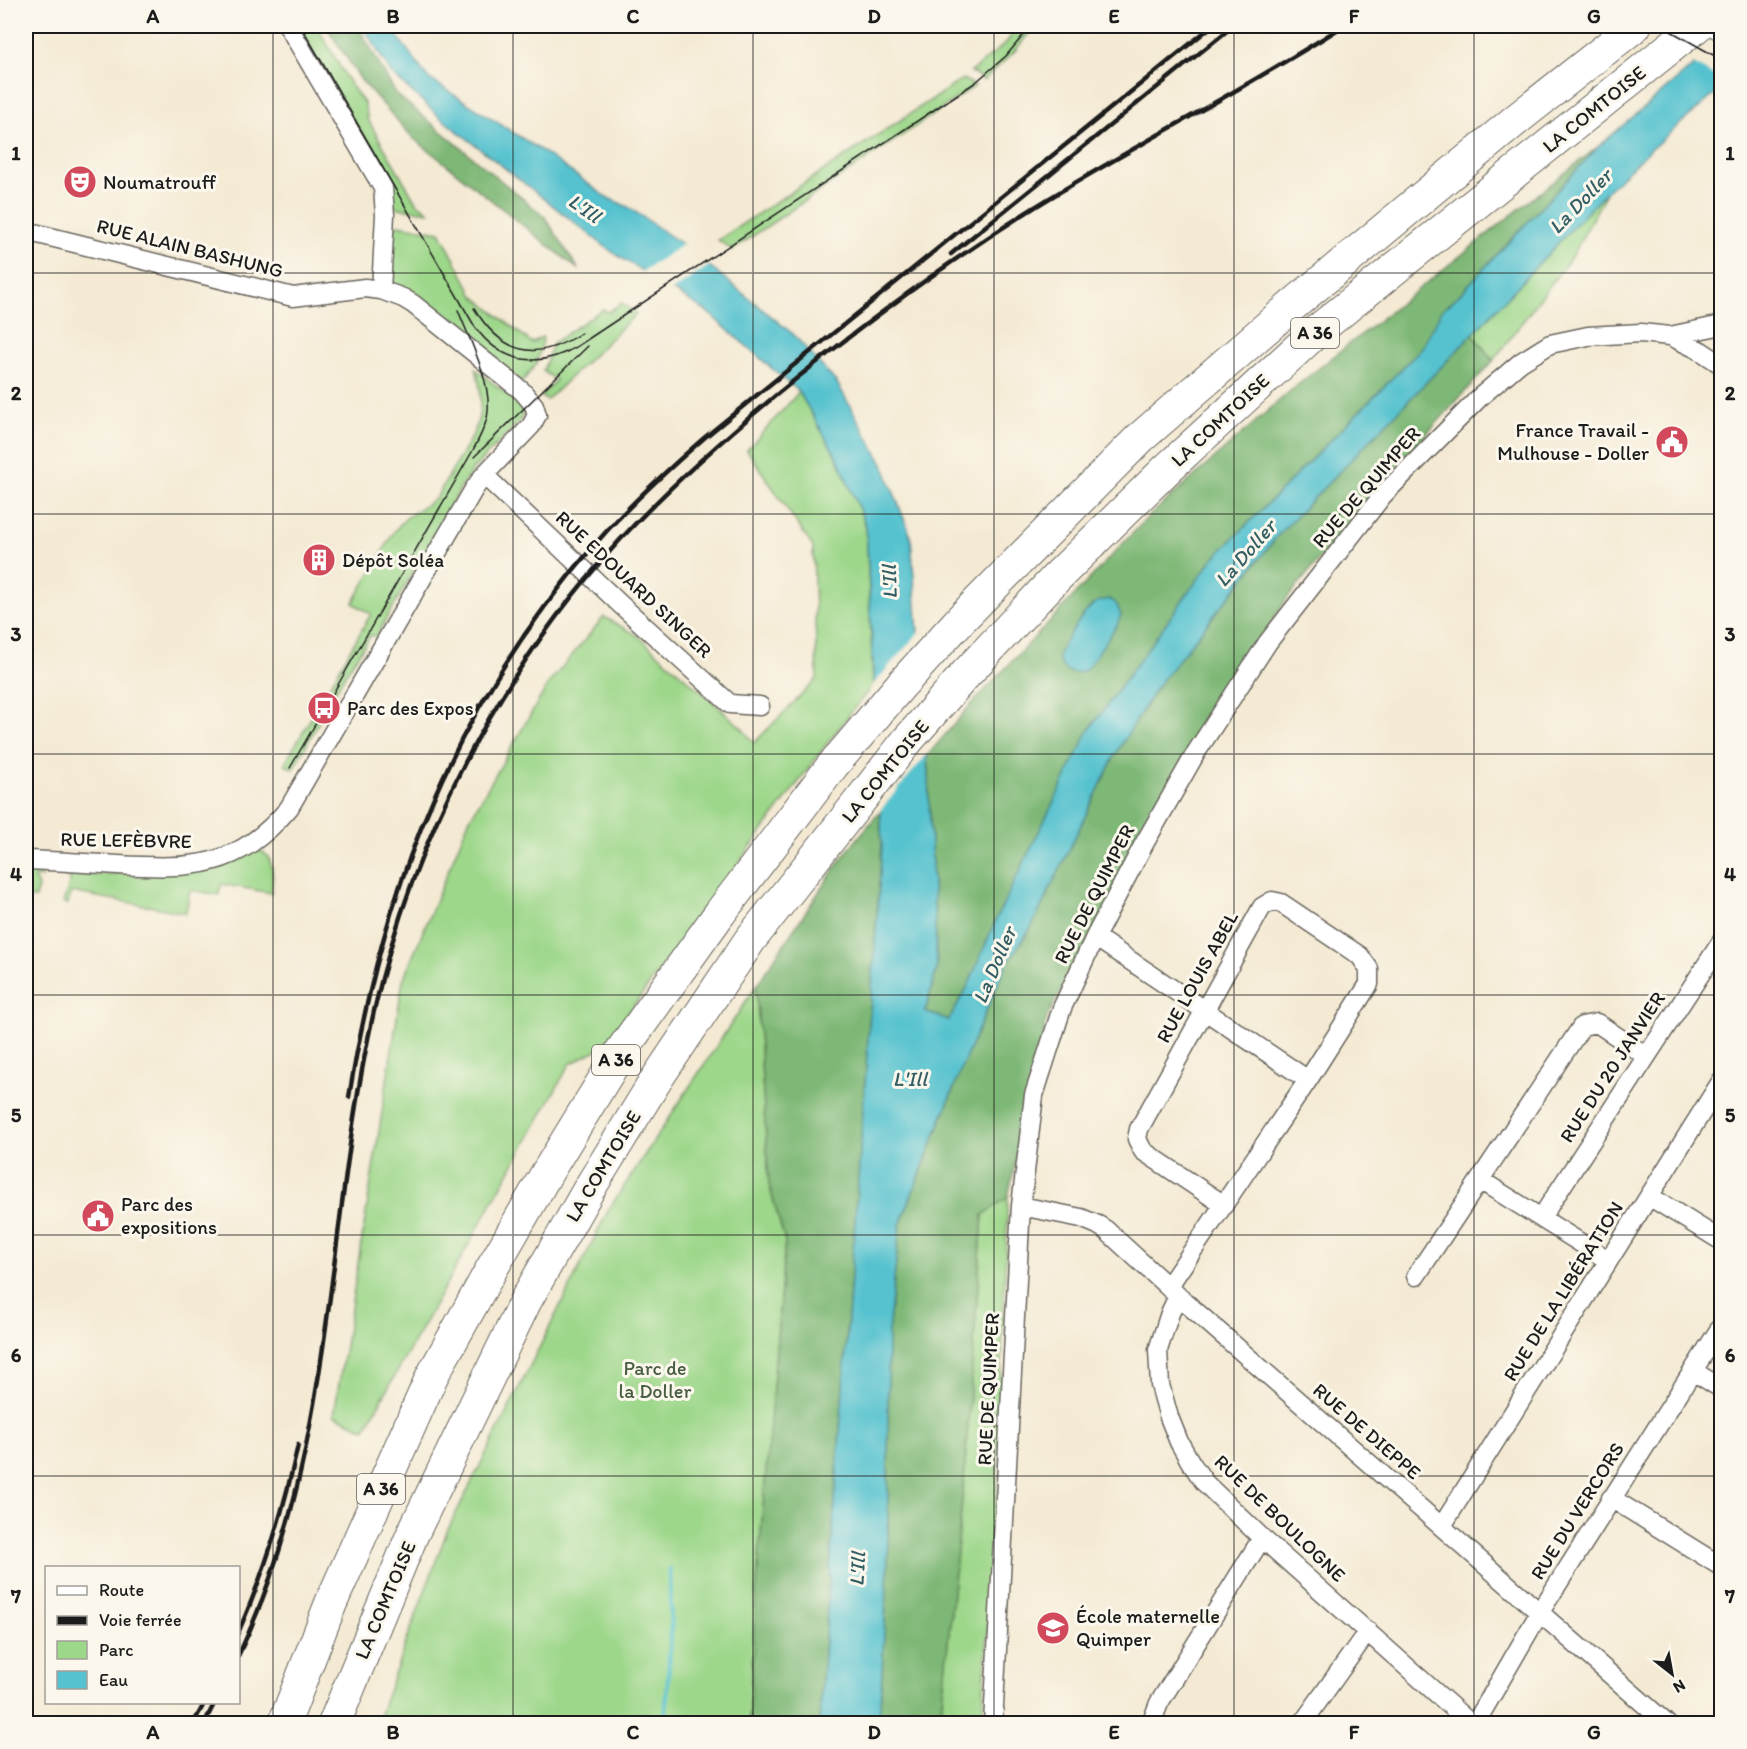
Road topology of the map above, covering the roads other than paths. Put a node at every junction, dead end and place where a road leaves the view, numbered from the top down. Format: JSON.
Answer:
{"nodes":[{"id":1,"x":288,"y":26,"type":"edge"},
{"id":2,"x":1635,"y":26,"type":"edge"},
{"id":3,"x":1697,"y":26,"type":"edge"},
{"id":4,"x":26,"y":231,"type":"edge"},
{"id":5,"x":381,"y":290,"type":"junction"},
{"id":6,"x":1722,"y":325,"type":"edge"},
{"id":7,"x":1670,"y":336,"type":"junction"},
{"id":8,"x":1722,"y":365,"type":"edge"},
{"id":9,"x":484,"y":475,"type":"junction"},
{"id":10,"x":760,"y":706,"type":"dead end"},
{"id":11,"x":26,"y":860,"type":"edge"},
{"id":12,"x":1095,"y":937,"type":"junction"},
{"id":13,"x":1722,"y":941,"type":"edge"},
{"id":14,"x":1203,"y":1010,"type":"junction"},
{"id":15,"x":1646,"y":1056,"type":"junction"},
{"id":16,"x":1308,"y":1080,"type":"junction"},
{"id":17,"x":1722,"y":1080,"type":"edge"},
{"id":18,"x":1480,"y":1180,"type":"junction"},
{"id":19,"x":1648,"y":1196,"type":"junction"},
{"id":20,"x":1224,"y":1205,"type":"junction"},
{"id":21,"x":1021,"y":1206,"type":"junction"},
{"id":22,"x":1541,"y":1218,"type":"junction"},
{"id":23,"x":1722,"y":1241,"type":"edge"},
{"id":24,"x":1608,"y":1260,"type":"junction"},
{"id":25,"x":1416,"y":1275,"type":"dead end"},
{"id":26,"x":1173,"y":1291,"type":"junction"},
{"id":27,"x":1722,"y":1324,"type":"edge"},
{"id":28,"x":1693,"y":1371,"type":"junction"},
{"id":29,"x":1722,"y":1389,"type":"edge"},
{"id":30,"x":1611,"y":1498,"type":"junction"},
{"id":31,"x":1442,"y":1526,"type":"junction"},
{"id":32,"x":1263,"y":1538,"type":"junction"},
{"id":33,"x":1722,"y":1567,"type":"edge"},
{"id":34,"x":1540,"y":1612,"type":"junction"},
{"id":35,"x":1368,"y":1631,"type":"junction"},
{"id":36,"x":358,"y":1663,"type":"junction"},
{"id":37,"x":284,"y":1724,"type":"edge"},
{"id":38,"x":334,"y":1724,"type":"edge"},
{"id":39,"x":349,"y":1724,"type":"edge"},
{"id":40,"x":993,"y":1724,"type":"edge"},
{"id":41,"x":1151,"y":1724,"type":"edge"},
{"id":42,"x":1302,"y":1724,"type":"edge"},
{"id":43,"x":1473,"y":1724,"type":"edge"},
{"id":44,"x":1667,"y":1724,"type":"edge"}],
"edges":[{"from":1,"to":5,"type":"street"},
{"from":2,"to":37,"type":"highway","name":"LA COMTOISE","number":"A 36"},
{"from":3,"to":36,"type":"highway","name":"LA COMTOISE","number":"A 36"},
{"from":4,"to":5,"type":"street","name":"RUE ALAIN BASHUNG"},
{"from":5,"to":9,"type":"street","name":"RUE LEFÈBVRE"},
{"from":6,"to":7,"type":"street","name":"RUE DE QUIMPER"},
{"from":7,"to":8,"type":"street","name":"RUE DE QUIMPER"},
{"from":7,"to":12,"type":"street","name":"RUE DE QUIMPER"},
{"from":9,"to":10,"type":"street","name":"RUE EDOUARD SINGER"},
{"from":9,"to":11,"type":"street","name":"RUE LEFÈBVRE"},
{"from":12,"to":14,"type":"street"},
{"from":12,"to":21,"type":"street","name":"RUE DE QUIMPER"},
{"from":13,"to":15,"type":"street","name":"RUE DU 20 JANVIER"},
{"from":14,"to":16,"type":"street"},
{"from":14,"to":16,"type":"street","name":"RUE LOUIS ABEL"},
{"from":14,"to":20,"type":"street","name":"RUE LOUIS ABEL"},
{"from":15,"to":18,"type":"street"},
{"from":15,"to":22,"type":"street","name":"RUE DU 20 JANVIER"},
{"from":16,"to":20,"type":"street","name":"RUE LOUIS ABEL"},
{"from":17,"to":19,"type":"street","name":"RUE DE LA LIBÉRATION"},
{"from":18,"to":22,"type":"street"},
{"from":18,"to":25,"type":"street"},
{"from":19,"to":23,"type":"street"},
{"from":19,"to":24,"type":"street","name":"RUE DE LA LIBÉRATION"},
{"from":20,"to":26,"type":"street","name":"RUE DE BOULOGNE"},
{"from":21,"to":26,"type":"street","name":"RUE DE DIEPPE"},
{"from":21,"to":40,"type":"street","name":"RUE DE QUIMPER"},
{"from":22,"to":24,"type":"street"},
{"from":24,"to":31,"type":"street","name":"RUE DE LA LIBÉRATION"},
{"from":26,"to":31,"type":"street","name":"RUE DE DIEPPE"},
{"from":26,"to":32,"type":"street","name":"RUE DE BOULOGNE"},
{"from":27,"to":28,"type":"street","name":"RUE DU VERCORS"},
{"from":28,"to":29,"type":"street"},
{"from":28,"to":30,"type":"street","name":"RUE DU VERCORS"},
{"from":30,"to":33,"type":"street"},
{"from":30,"to":34,"type":"street","name":"RUE DU VERCORS"},
{"from":31,"to":34,"type":"street","name":"RUE DE DIEPPE"},
{"from":32,"to":35,"type":"street","name":"RUE DE BOULOGNE"},
{"from":32,"to":41,"type":"street"},
{"from":34,"to":43,"type":"street","name":"RUE DU VERCORS"},
{"from":34,"to":44,"type":"street","name":"RUE DE DIEPPE"},
{"from":35,"to":42,"type":"street"},
{"from":35,"to":43,"type":"street","name":"RUE DE BOULOGNE"},
{"from":36,"to":38,"type":"highway","name":"LA COMTOISE","number":"A 36"},
{"from":36,"to":39,"type":"highway"}]}
